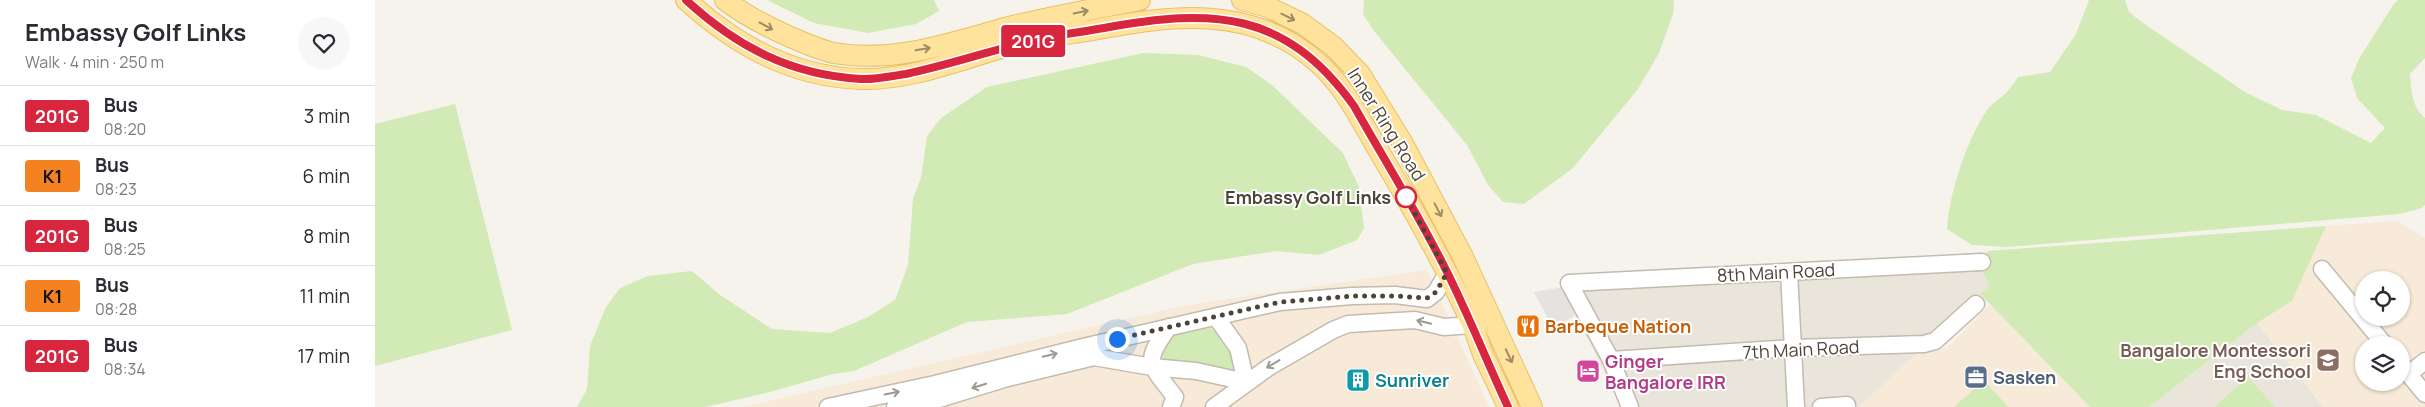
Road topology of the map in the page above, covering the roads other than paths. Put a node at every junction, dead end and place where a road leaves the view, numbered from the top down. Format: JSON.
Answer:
{"nodes":[{"id":1,"x":686,"y":0,"type":"edge"},
{"id":2,"x":725,"y":0,"type":"edge"},
{"id":3,"x":1140,"y":0,"type":"edge"},
{"id":4,"x":1242,"y":0,"type":"edge"},
{"id":5,"x":1982,"y":262,"type":"dead end"},
{"id":6,"x":2322,"y":269,"type":"dead end"},
{"id":7,"x":1789,"y":272,"type":"junction"},
{"id":8,"x":1447,"y":273,"type":"junction"},
{"id":9,"x":1976,"y":304,"type":"dead end"},
{"id":10,"x":1216,"y":317,"type":"junction"},
{"id":11,"x":1473,"y":325,"type":"junction"},
{"id":12,"x":1169,"y":327,"type":"junction"},
{"id":13,"x":2378,"y":336,"type":"edge"},
{"id":14,"x":1793,"y":348,"type":"junction"},
{"id":15,"x":1611,"y":360,"type":"junction"},
{"id":16,"x":2425,"y":361,"type":"edge"},
{"id":17,"x":1152,"y":367,"type":"junction"},
{"id":18,"x":2410,"y":367,"type":"edge"},
{"id":19,"x":2410,"y":375,"type":"edge"},
{"id":20,"x":1246,"y":382,"type":"junction"},
{"id":21,"x":2425,"y":394,"type":"edge"},
{"id":22,"x":1847,"y":405,"type":"dead end"},
{"id":23,"x":827,"y":407,"type":"edge"},
{"id":24,"x":895,"y":407,"type":"edge"},
{"id":25,"x":1171,"y":407,"type":"edge"},
{"id":26,"x":1214,"y":407,"type":"edge"},
{"id":27,"x":1508,"y":407,"type":"edge"},
{"id":28,"x":1532,"y":407,"type":"edge"},
{"id":29,"x":1630,"y":407,"type":"edge"},
{"id":30,"x":1795,"y":407,"type":"edge"},
{"id":31,"x":1821,"y":407,"type":"edge"}],
"edges":[{"from":1,"to":8,"type":"main road","name":"Inner Ring Road"},
{"from":2,"to":3,"type":"main road","one_way":true},
{"from":4,"to":28,"type":"main road","name":"Inner Ring Road","one_way":true},
{"from":5,"to":7,"type":"street","name":"8th Main Road"},
{"from":6,"to":13,"type":"street"},
{"from":7,"to":14,"type":"street"},
{"from":7,"to":15,"type":"street","name":"8th Main Road"},
{"from":8,"to":10,"type":"street"},
{"from":8,"to":11,"type":"main road","name":"Inner Ring Road"},
{"from":9,"to":14,"type":"street","name":"7th Main Road"},
{"from":10,"to":12,"type":"street"},
{"from":10,"to":20,"type":"street"},
{"from":11,"to":20,"type":"street","one_way":true},
{"from":11,"to":27,"type":"main road","name":"Inner Ring Road"},
{"from":12,"to":17,"type":"street"},
{"from":23,"to":12,"type":"street","one_way":true},
{"from":14,"to":15,"type":"street","name":"7th Main Road"},
{"from":14,"to":30,"type":"street"},
{"from":15,"to":29,"type":"street"},
{"from":16,"to":18,"type":"street"},
{"from":17,"to":20,"type":"street"},
{"from":17,"to":24,"type":"street","one_way":true},
{"from":17,"to":25,"type":"street"},
{"from":19,"to":21,"type":"street"},
{"from":20,"to":26,"type":"street"},
{"from":22,"to":31,"type":"street"}]}
